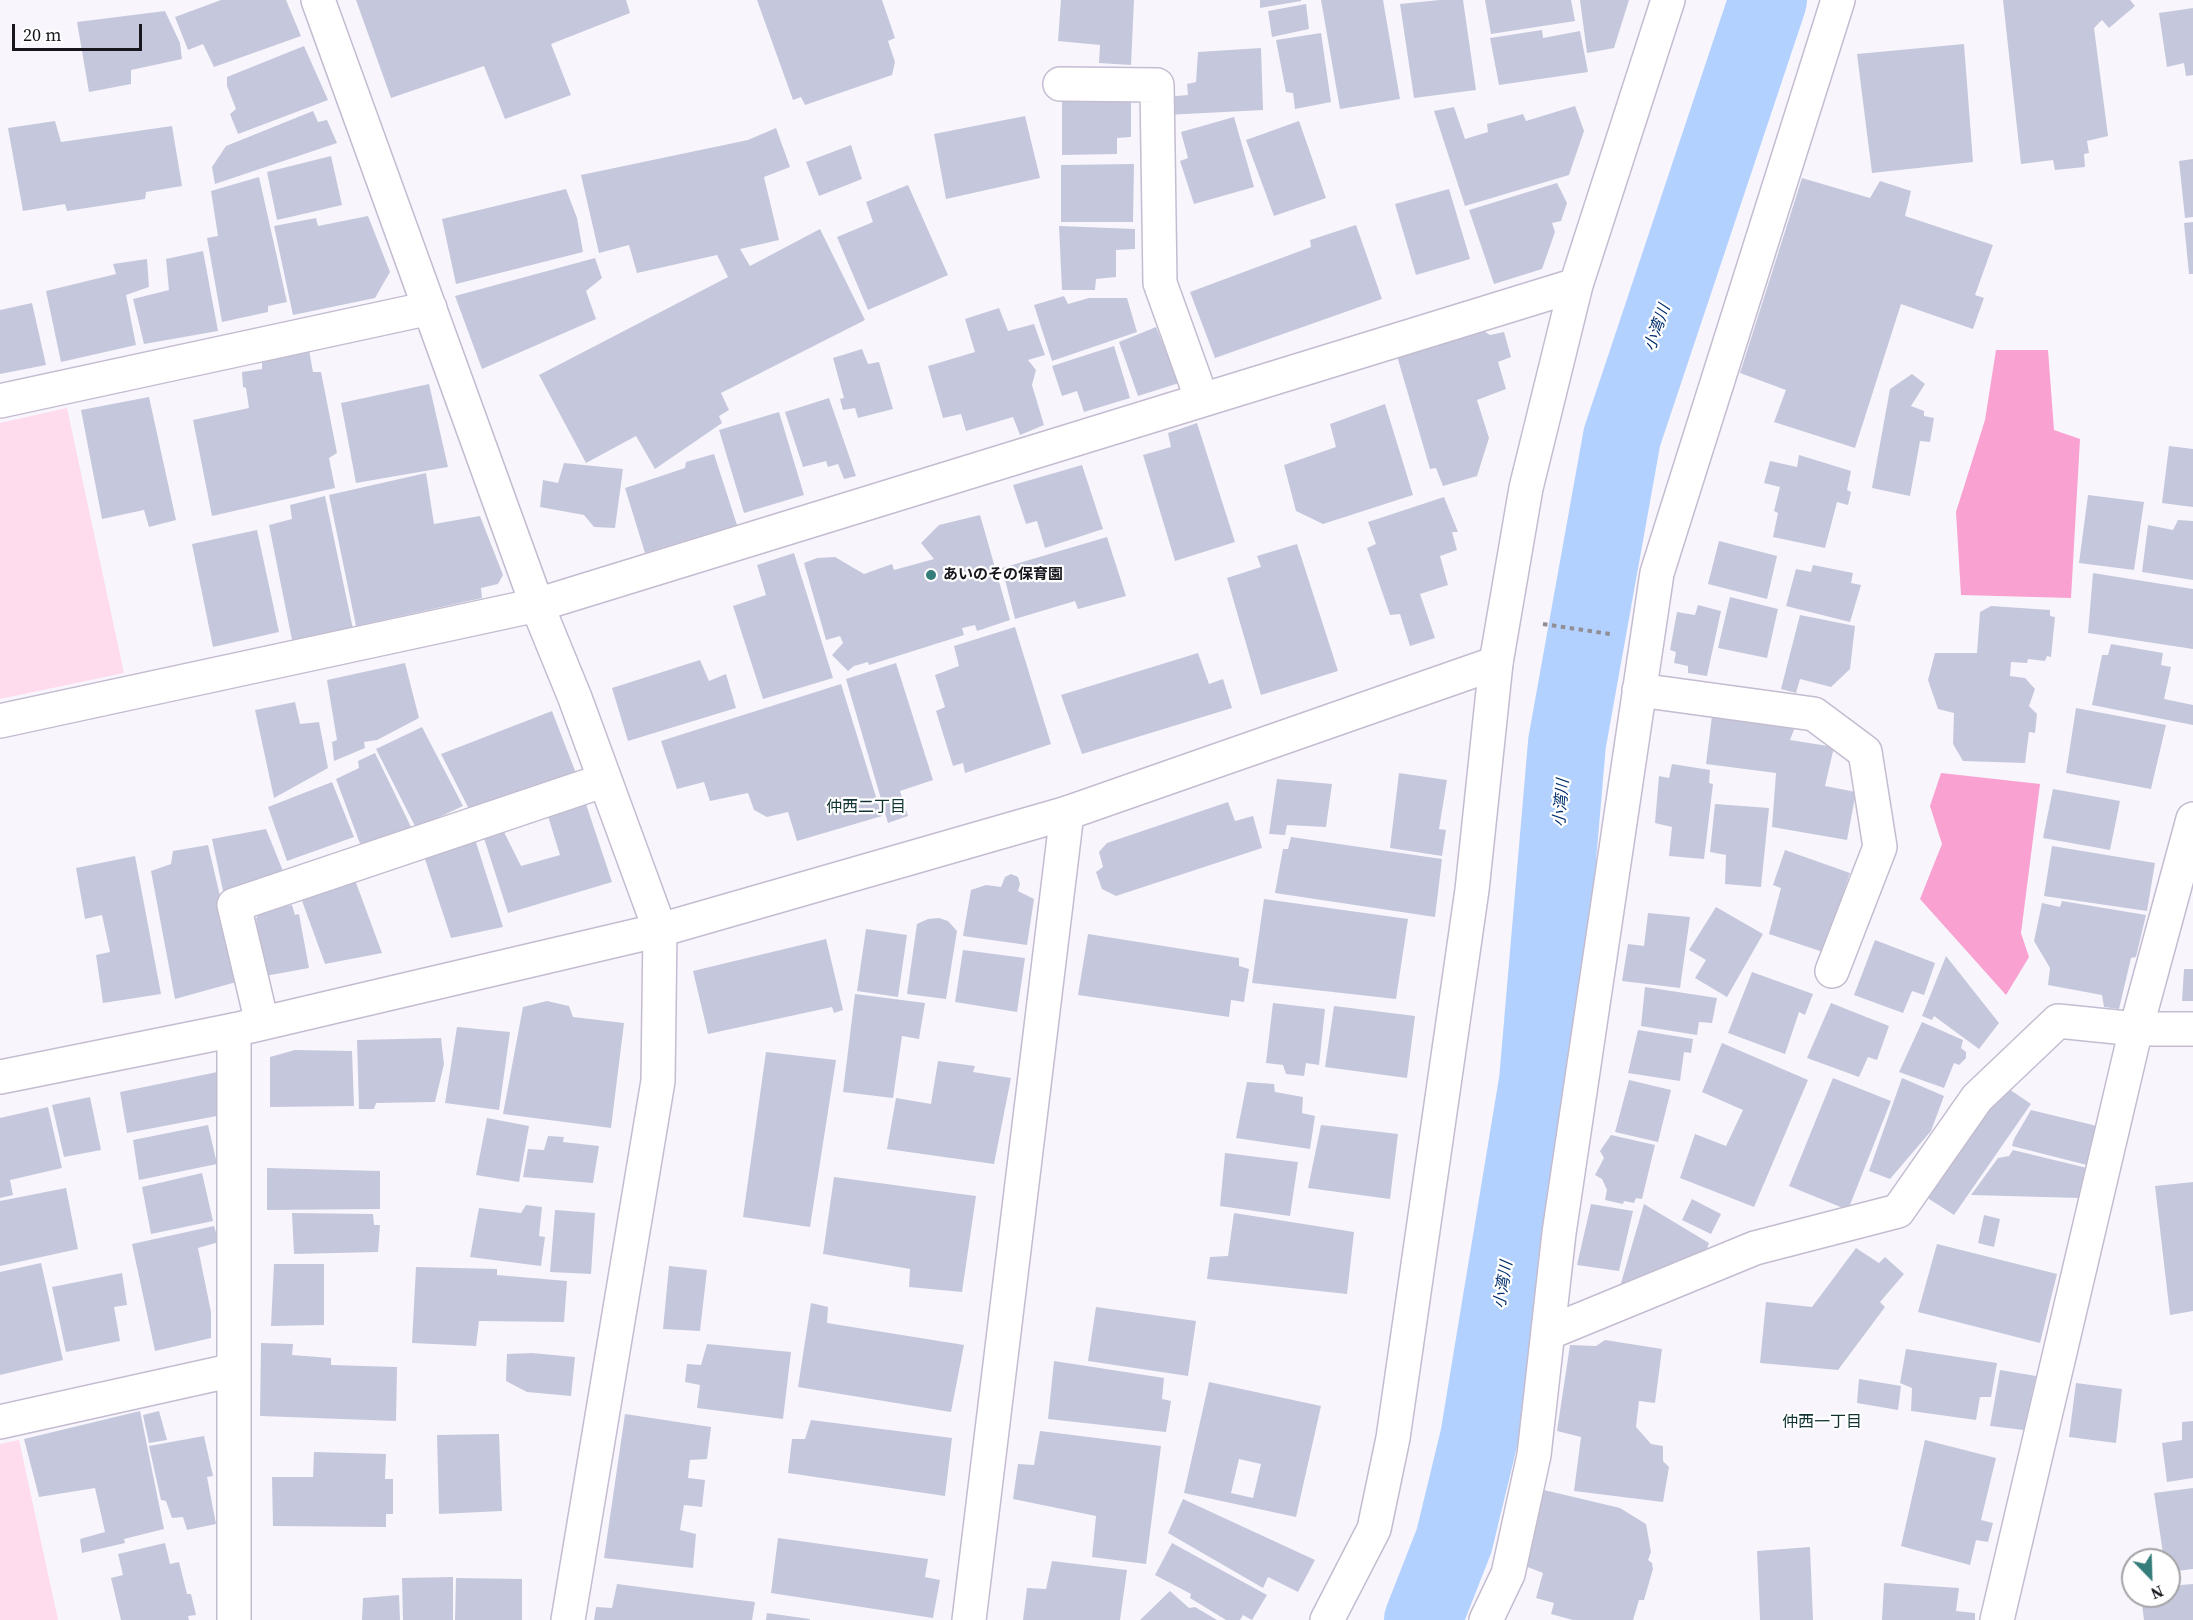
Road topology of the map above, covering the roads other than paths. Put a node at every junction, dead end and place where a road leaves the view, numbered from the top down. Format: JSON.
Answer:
{"nodes":[{"id":1,"x":318,"y":0,"type":"edge"},
{"id":2,"x":1668,"y":0,"type":"edge"},
{"id":3,"x":1838,"y":0,"type":"edge"},
{"id":4,"x":1060,"y":84,"type":"dead end"},
{"id":5,"x":1576,"y":285,"type":"junction"},
{"id":6,"x":430,"y":308,"type":"junction"},
{"id":7,"x":1202,"y":400,"type":"junction"},
{"id":8,"x":0,"y":401,"type":"edge"},
{"id":9,"x":537,"y":605,"type":"junction"},
{"id":10,"x":1496,"y":663,"type":"junction"},
{"id":11,"x":1640,"y":690,"type":"junction"},
{"id":12,"x":0,"y":721,"type":"edge"},
{"id":13,"x":605,"y":780,"type":"junction"},
{"id":14,"x":1067,"y":813,"type":"junction"},
{"id":15,"x":2192,"y":827,"type":"edge"},
{"id":16,"x":660,"y":930,"type":"junction"},
{"id":17,"x":1832,"y":971,"type":"dead end"},
{"id":18,"x":248,"y":1027,"type":"junction"},
{"id":19,"x":2136,"y":1029,"type":"junction"},
{"id":20,"x":2193,"y":1029,"type":"edge"},
{"id":21,"x":0,"y":1077,"type":"edge"},
{"id":22,"x":1548,"y":1333,"type":"junction"},
{"id":23,"x":234,"y":1370,"type":"junction"},
{"id":24,"x":0,"y":1422,"type":"edge"},
{"id":25,"x":234,"y":1620,"type":"edge"},
{"id":26,"x":568,"y":1620,"type":"edge"},
{"id":27,"x":969,"y":1620,"type":"edge"},
{"id":28,"x":1327,"y":1620,"type":"edge"},
{"id":29,"x":1486,"y":1620,"type":"edge"},
{"id":30,"x":1997,"y":1620,"type":"edge"}],
"edges":[{"from":1,"to":6,"type":"street"},
{"from":2,"to":5,"type":"street"},
{"from":3,"to":11,"type":"street"},
{"from":4,"to":7,"type":"street"},
{"from":5,"to":7,"type":"street"},
{"from":5,"to":10,"type":"street"},
{"from":6,"to":8,"type":"street"},
{"from":6,"to":9,"type":"street"},
{"from":7,"to":9,"type":"street"},
{"from":9,"to":12,"type":"street"},
{"from":9,"to":13,"type":"street"},
{"from":10,"to":14,"type":"street"},
{"from":10,"to":28,"type":"street"},
{"from":11,"to":17,"type":"street"},
{"from":11,"to":22,"type":"street"},
{"from":13,"to":16,"type":"street"},
{"from":13,"to":18,"type":"street"},
{"from":14,"to":16,"type":"street"},
{"from":14,"to":27,"type":"street"},
{"from":15,"to":19,"type":"street"},
{"from":16,"to":18,"type":"street"},
{"from":16,"to":26,"type":"street"},
{"from":18,"to":21,"type":"street"},
{"from":18,"to":23,"type":"street"},
{"from":19,"to":20,"type":"street"},
{"from":19,"to":22,"type":"street"},
{"from":19,"to":30,"type":"street"},
{"from":22,"to":29,"type":"street"},
{"from":23,"to":24,"type":"street"},
{"from":23,"to":25,"type":"street"}]}
